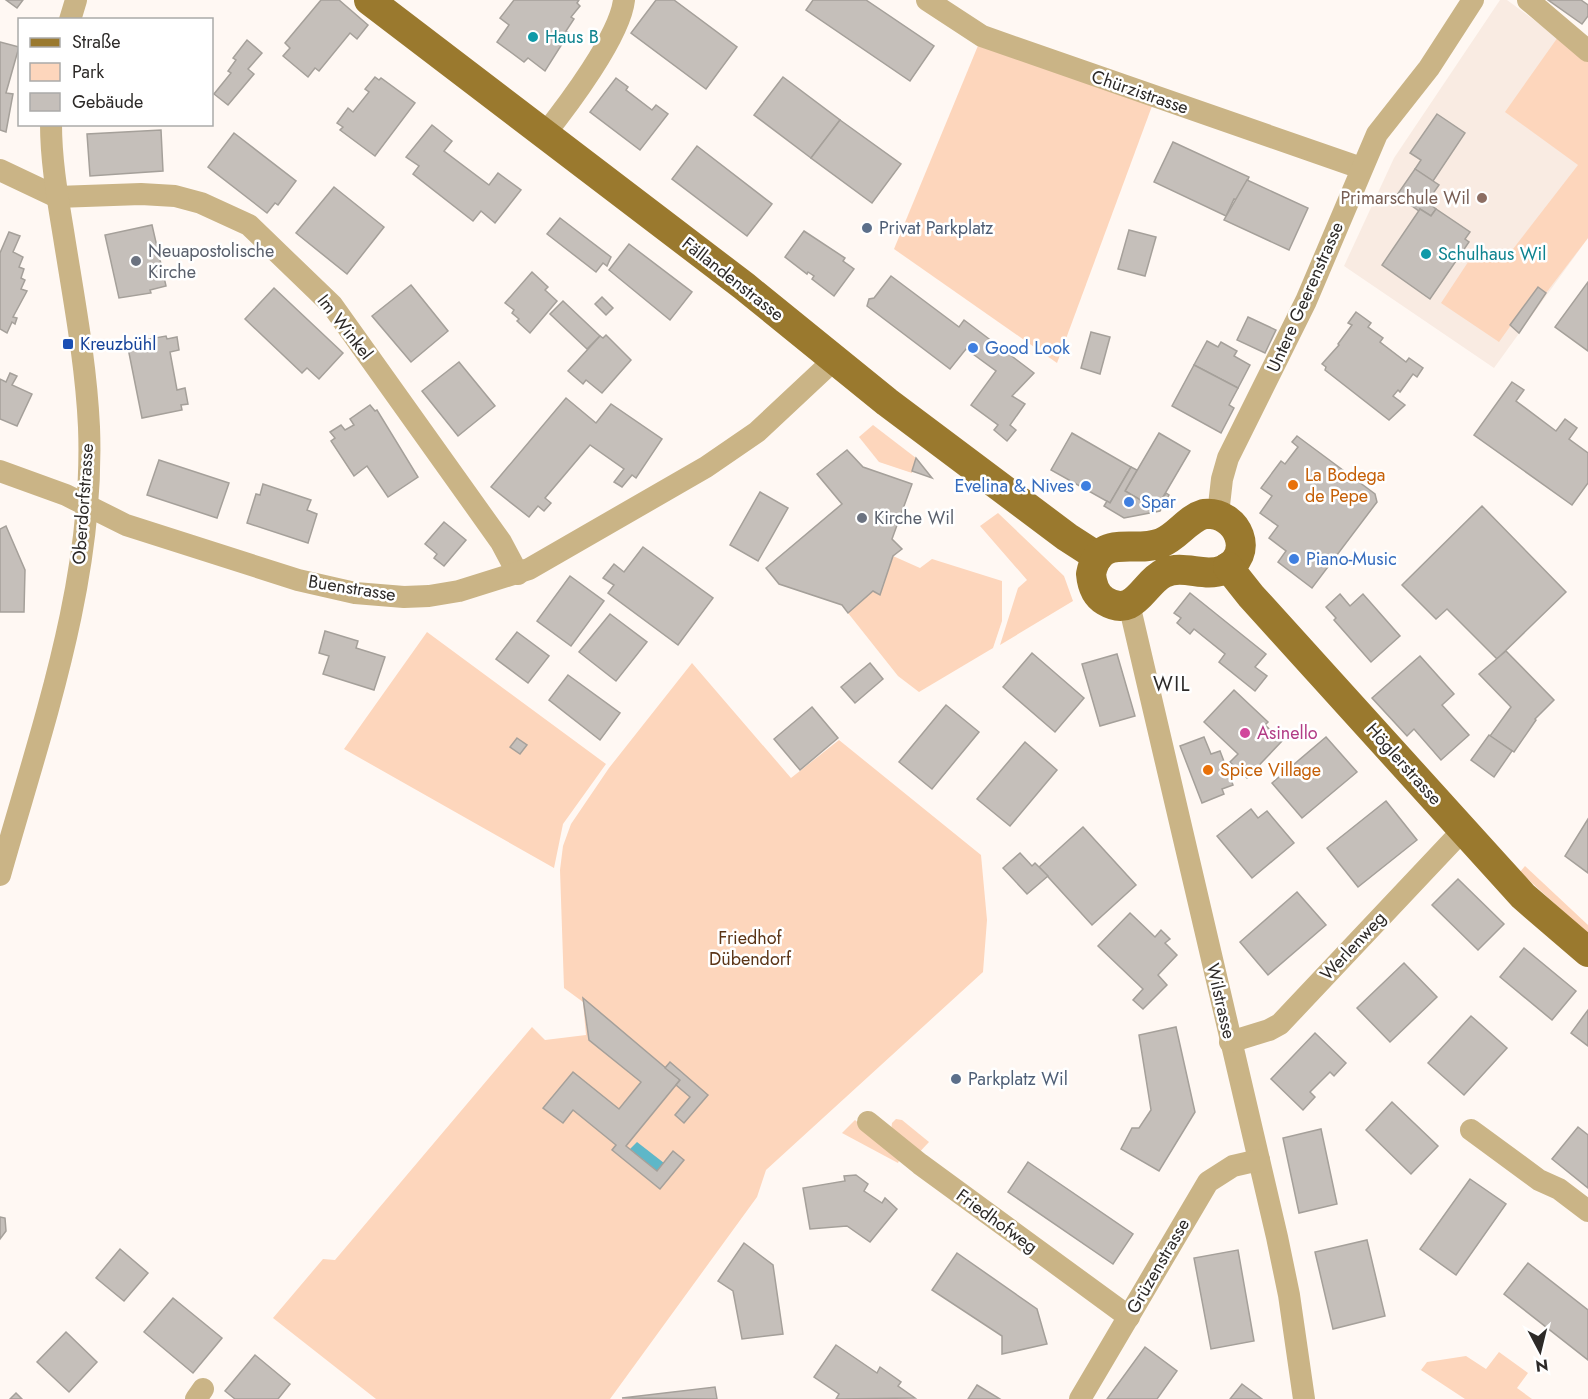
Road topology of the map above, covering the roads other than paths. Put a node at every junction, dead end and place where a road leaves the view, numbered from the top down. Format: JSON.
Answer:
{"nodes":[{"id":1,"x":76,"y":0,"type":"edge"},
{"id":2,"x":369,"y":0,"type":"edge"},
{"id":3,"x":624,"y":0,"type":"edge"},
{"id":4,"x":927,"y":0,"type":"edge"},
{"id":5,"x":1473,"y":0,"type":"edge"},
{"id":6,"x":1528,"y":0,"type":"edge"},
{"id":7,"x":71,"y":18,"type":"edge"},
{"id":8,"x":1588,"y":51,"type":"edge"},
{"id":9,"x":51,"y":126,"type":"edge"},
{"id":10,"x":544,"y":135,"type":"junction"},
{"id":11,"x":1361,"y":168,"type":"junction"},
{"id":12,"x":0,"y":170,"type":"edge"},
{"id":13,"x":57,"y":197,"type":"junction"},
{"id":14,"x":834,"y":360,"type":"junction"},
{"id":15,"x":0,"y":471,"type":"edge"},
{"id":16,"x":86,"y":505,"type":"junction"},
{"id":17,"x":1218,"y":514,"type":"junction"},
{"id":18,"x":1098,"y":556,"type":"junction"},
{"id":19,"x":1228,"y":567,"type":"junction"},
{"id":20,"x":518,"y":574,"type":"junction"},
{"id":21,"x":1129,"y":604,"type":"junction"},
{"id":22,"x":1463,"y":830,"type":"junction"},
{"id":23,"x":0,"y":876,"type":"edge"},
{"id":24,"x":1588,"y":952,"type":"edge"},
{"id":25,"x":1230,"y":1042,"type":"junction"},
{"id":26,"x":868,"y":1122,"type":"dead end"},
{"id":27,"x":1471,"y":1130,"type":"dead end"},
{"id":28,"x":1258,"y":1160,"type":"junction"},
{"id":29,"x":1588,"y":1211,"type":"edge"},
{"id":30,"x":1129,"y":1317,"type":"junction"},
{"id":31,"x":1080,"y":1399,"type":"edge"},
{"id":32,"x":1304,"y":1399,"type":"edge"}],
"edges":[{"from":1,"to":7,"type":"street"},
{"from":2,"to":10,"type":"main road","name":"Fällandenstrasse"},
{"from":3,"to":10,"type":"street"},
{"from":4,"to":11,"type":"street","name":"Chürzistrasse"},
{"from":5,"to":11,"type":"street","name":"Untere Geerenstrasse"},
{"from":6,"to":8,"type":"street"},
{"from":9,"to":13,"type":"street","name":"Oberdorfstrasse"},
{"from":10,"to":14,"type":"main road","name":"Fällandenstrasse"},
{"from":11,"to":17,"type":"street","name":"Untere Geerenstrasse"},
{"from":12,"to":13,"type":"street"},
{"from":13,"to":16,"type":"street","name":"Oberdorfstrasse"},
{"from":13,"to":20,"type":"street","name":"Im Winkel"},
{"from":14,"to":18,"type":"main road","name":"Fällandenstrasse"},
{"from":14,"to":20,"type":"street","name":"Buenstrasse"},
{"from":15,"to":16,"type":"street","name":"Buenstrasse"},
{"from":16,"to":20,"type":"street","name":"Buenstrasse"},
{"from":16,"to":23,"type":"street","name":"Oberdorfstrasse"},
{"from":17,"to":18,"type":"main road"},
{"from":17,"to":19,"type":"main road"},
{"from":18,"to":21,"type":"main road"},
{"from":19,"to":21,"type":"main road"},
{"from":19,"to":22,"type":"main road","name":"Höglerstrasse"},
{"from":21,"to":25,"type":"street","name":"Wilstrasse"},
{"from":22,"to":24,"type":"main road","name":"Höglerstrasse"},
{"from":22,"to":25,"type":"street","name":"Werlenweg"},
{"from":25,"to":28,"type":"street","name":"Wilstrasse"},
{"from":26,"to":30,"type":"street","name":"Friedhofweg"},
{"from":27,"to":29,"type":"street"},
{"from":28,"to":30,"type":"street","name":"Grüzenstrasse"},
{"from":28,"to":32,"type":"street","name":"Wilstrasse"},
{"from":30,"to":31,"type":"street","name":"Grüzenstrasse"}]}
